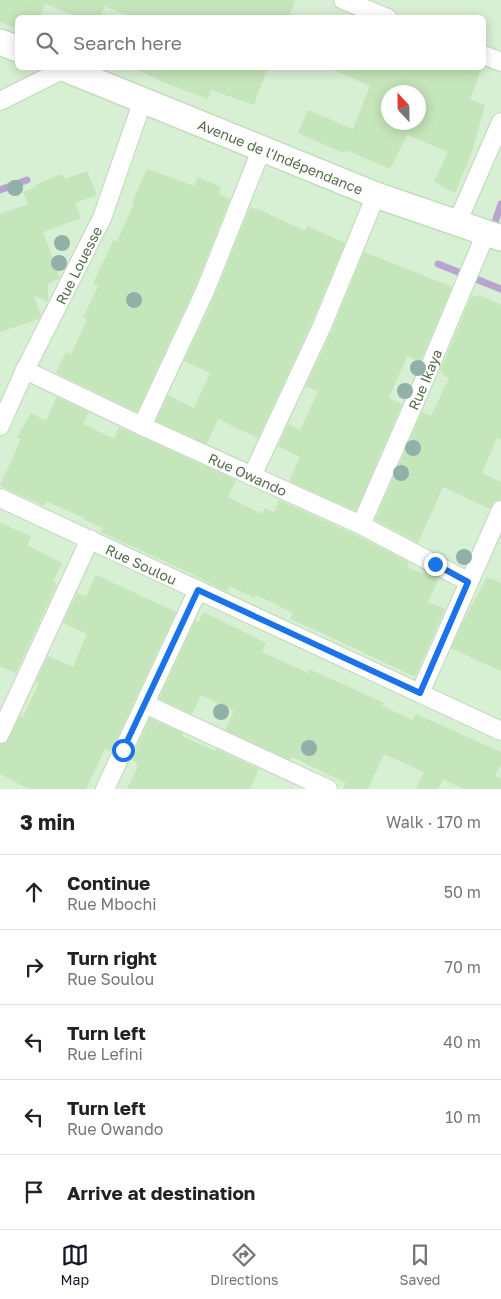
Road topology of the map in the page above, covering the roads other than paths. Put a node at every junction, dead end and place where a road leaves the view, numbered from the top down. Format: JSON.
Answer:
{"nodes":[{"id":1,"x":343,"y":0,"type":"edge"},
{"id":2,"x":380,"y":15,"type":"edge"},
{"id":3,"x":0,"y":42,"type":"edge"},
{"id":4,"x":15,"y":48,"type":"edge"},
{"id":5,"x":486,"y":56,"type":"edge"},
{"id":6,"x":501,"y":62,"type":"edge"},
{"id":7,"x":60,"y":70,"type":"edge"},
{"id":8,"x":69,"y":70,"type":"edge"},
{"id":9,"x":143,"y":100,"type":"junction"},
{"id":10,"x":0,"y":102,"type":"edge"},
{"id":11,"x":501,"y":122,"type":"edge"},
{"id":12,"x":262,"y":148,"type":"junction"},
{"id":13,"x":376,"y":195,"type":"junction"},
{"id":14,"x":457,"y":222,"type":"junction"},
{"id":15,"x":494,"y":235,"type":"edge"},
{"id":16,"x":26,"y":370,"type":"junction"},
{"id":17,"x":0,"y":426,"type":"edge"},
{"id":18,"x":142,"y":426,"type":"junction"},
{"id":19,"x":252,"y":476,"type":"junction"},
{"id":20,"x":0,"y":498,"type":"edge"},
{"id":21,"x":501,"y":510,"type":"edge"},
{"id":22,"x":361,"y":525,"type":"junction"},
{"id":23,"x":90,"y":539,"type":"junction"},
{"id":24,"x":495,"y":540,"type":"edge"},
{"id":25,"x":468,"y":582,"type":"junction"},
{"id":26,"x":198,"y":590,"type":"junction"},
{"id":27,"x":420,"y":693,"type":"junction"},
{"id":28,"x":145,"y":704,"type":"junction"},
{"id":29,"x":501,"y":731,"type":"edge"},
{"id":30,"x":0,"y":734,"type":"edge"},
{"id":31,"x":105,"y":789,"type":"edge"},
{"id":32,"x":328,"y":789,"type":"edge"}],
"edges":[{"from":1,"to":2,"type":"street"},
{"from":3,"to":4,"type":"street"},
{"from":5,"to":6,"type":"street"},
{"from":7,"to":10,"type":"street"},
{"from":8,"to":9,"type":"street","name":"Avenue de l'Indépendance"},
{"from":9,"to":12,"type":"street","name":"Avenue de l'Indépendance"},
{"from":9,"to":16,"type":"street","name":"Rue Louesse"},
{"from":11,"to":14,"type":"street"},
{"from":12,"to":13,"type":"street","name":"Avenue de l'Indépendance"},
{"from":12,"to":18,"type":"street"},
{"from":13,"to":14,"type":"street","name":"Avenue de l'Indépendance"},
{"from":13,"to":19,"type":"street"},
{"from":14,"to":15,"type":"street","name":"Avenue de l'Indépendance"},
{"from":15,"to":22,"type":"street","name":"Rue Ikaya"},
{"from":16,"to":17,"type":"street","name":"Rue Louesse"},
{"from":16,"to":18,"type":"street","name":"Rue Owando"},
{"from":18,"to":19,"type":"street","name":"Rue Owando"},
{"from":19,"to":22,"type":"street","name":"Rue Owando"},
{"from":20,"to":23,"type":"street","name":"Rue Soulou"},
{"from":21,"to":24,"type":"street"},
{"from":22,"to":25,"type":"street","name":"Rue Owando"},
{"from":23,"to":26,"type":"street","name":"Rue Soulou"},
{"from":23,"to":30,"type":"street"},
{"from":24,"to":25,"type":"street"},
{"from":25,"to":27,"type":"street"},
{"from":26,"to":27,"type":"street","name":"Rue Soulou"},
{"from":26,"to":28,"type":"street"},
{"from":27,"to":29,"type":"street","name":"Rue Soulou"},
{"from":28,"to":31,"type":"street"},
{"from":28,"to":32,"type":"street"}]}
